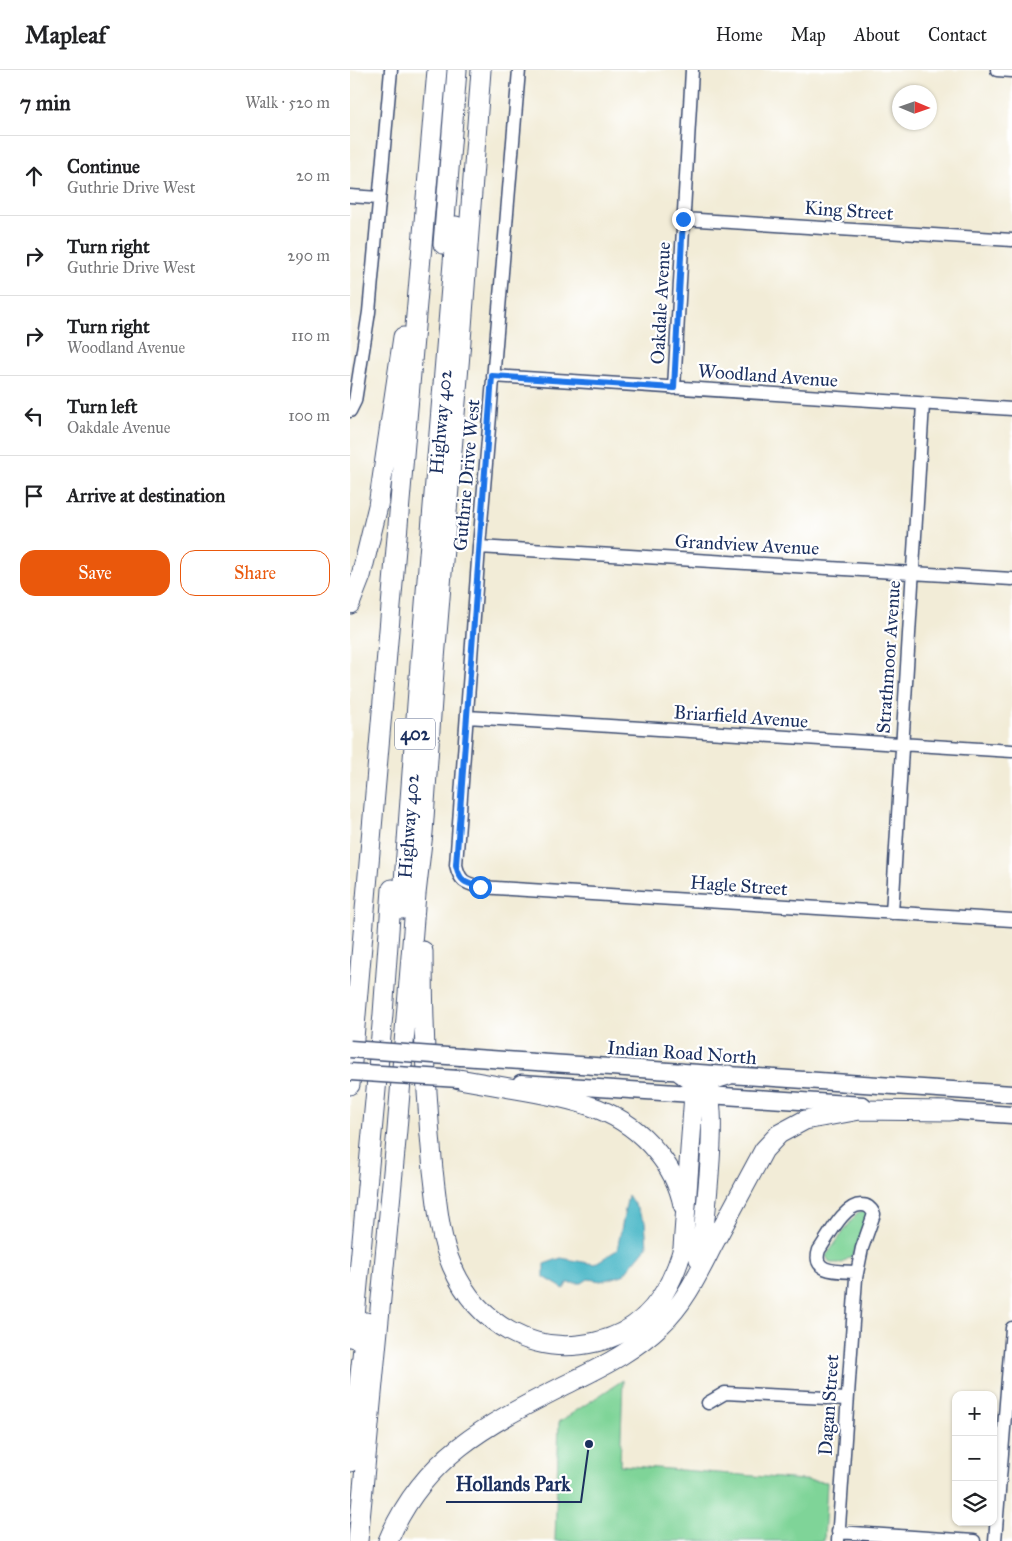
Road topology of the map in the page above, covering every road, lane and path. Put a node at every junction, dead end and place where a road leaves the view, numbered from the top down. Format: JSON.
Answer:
{"nodes":[{"id":1,"x":391,"y":70,"type":"edge"},
{"id":2,"x":433,"y":70,"type":"edge"},
{"id":3,"x":437,"y":70,"type":"edge"},
{"id":4,"x":458,"y":70,"type":"edge"},
{"id":5,"x":470,"y":70,"type":"edge"},
{"id":6,"x":481,"y":70,"type":"edge"},
{"id":7,"x":519,"y":70,"type":"edge"},
{"id":8,"x":692,"y":70,"type":"edge"},
{"id":9,"x":997,"y":70,"type":"edge"},
{"id":10,"x":1012,"y":71,"type":"edge"},
{"id":11,"x":350,"y":196,"type":"edge"},
{"id":12,"x":379,"y":198,"type":"junction"},
{"id":13,"x":683,"y":219,"type":"junction"},
{"id":14,"x":1012,"y":240,"type":"edge"},
{"id":15,"x":492,"y":376,"type":"junction"},
{"id":16,"x":674,"y":388,"type":"junction"},
{"id":17,"x":923,"y":404,"type":"junction"},
{"id":18,"x":1012,"y":409,"type":"edge"},
{"id":19,"x":351,"y":410,"type":"edge"},
{"id":20,"x":479,"y":547,"type":"junction"},
{"id":21,"x":913,"y":572,"type":"junction"},
{"id":22,"x":1012,"y":579,"type":"edge"},
{"id":23,"x":350,"y":604,"type":"edge"},
{"id":24,"x":467,"y":717,"type":"junction"},
{"id":25,"x":901,"y":744,"type":"junction"},
{"id":26,"x":1012,"y":751,"type":"edge"},
{"id":27,"x":423,"y":833,"type":"junction"},
{"id":28,"x":464,"y":882,"type":"joint"},
{"id":29,"x":892,"y":913,"type":"junction"},
{"id":30,"x":1012,"y":920,"type":"edge"},
{"id":31,"x":350,"y":1049,"type":"edge"},
{"id":32,"x":350,"y":1072,"type":"edge"},
{"id":33,"x":681,"y":1073,"type":"junction"},
{"id":34,"x":728,"y":1076,"type":"junction"},
{"id":35,"x":459,"y":1079,"type":"junction"},
{"id":36,"x":350,"y":1085,"type":"edge"},
{"id":37,"x":701,"y":1092,"type":"junction"},
{"id":38,"x":1012,"y":1094,"type":"edge"},
{"id":39,"x":950,"y":1111,"type":"junction"},
{"id":40,"x":1012,"y":1115,"type":"edge"},
{"id":41,"x":685,"y":1236,"type":"junction"},
{"id":42,"x":856,"y":1272,"type":"junction"},
{"id":43,"x":695,"y":1279,"type":"junction"},
{"id":44,"x":1012,"y":1328,"type":"edge"},
{"id":45,"x":350,"y":1369,"type":"edge"},
{"id":46,"x":847,"y":1399,"type":"junction"},
{"id":47,"x":708,"y":1402,"type":"dead end"},
{"id":48,"x":350,"y":1462,"type":"edge"},
{"id":49,"x":838,"y":1537,"type":"edge"},
{"id":50,"x":358,"y":1541,"type":"edge"},
{"id":51,"x":388,"y":1541,"type":"edge"},
{"id":52,"x":974,"y":1541,"type":"edge"},
{"id":53,"x":995,"y":1541,"type":"edge"}],
"edges":[{"from":1,"to":12,"type":"street"},
{"from":2,"to":23,"type":"highway"},
{"from":3,"to":36,"type":"highway","name":"Highway 402","number":"402"},
{"from":4,"to":45,"type":"highway"},
{"from":5,"to":48,"type":"highway","name":"Highway 402","number":"402"},
{"from":6,"to":27,"type":"highway"},
{"from":7,"to":15,"type":"street","name":"Guthrie Drive West"},
{"from":8,"to":13,"type":"street","name":"Oakdale Avenue"},
{"from":9,"to":10,"type":"street"},
{"from":11,"to":12,"type":"street"},
{"from":12,"to":19,"type":"street"},
{"from":13,"to":14,"type":"street","name":"King Street"},
{"from":13,"to":16,"type":"street","name":"Oakdale Avenue"},
{"from":15,"to":16,"type":"street","name":"Woodland Avenue"},
{"from":15,"to":20,"type":"street","name":"Guthrie Drive West"},
{"from":16,"to":17,"type":"street","name":"Woodland Avenue"},
{"from":17,"to":18,"type":"street","name":"Woodland Avenue"},
{"from":17,"to":21,"type":"street","name":"Strathmoor Avenue"},
{"from":20,"to":21,"type":"street","name":"Grandview Avenue"},
{"from":20,"to":24,"type":"street","name":"Guthrie Drive West"},
{"from":21,"to":22,"type":"street","name":"Grandview Avenue"},
{"from":21,"to":25,"type":"street","name":"Strathmoor Avenue"},
{"from":24,"to":25,"type":"street","name":"Briarfield Avenue"},
{"from":24,"to":28,"type":"street","name":"Guthrie Drive West"},
{"from":25,"to":26,"type":"street","name":"Briarfield Avenue"},
{"from":25,"to":29,"type":"street","name":"Strathmoor Avenue"},
{"from":27,"to":41,"type":"highway"},
{"from":27,"to":50,"type":"highway"},
{"from":28,"to":29,"type":"street","name":"Hagle Street"},
{"from":29,"to":30,"type":"street","name":"Hagle Street"},
{"from":31,"to":33,"type":"main road","name":"Indian Road North","bridge":true},
{"from":32,"to":35,"type":"main road","bridge":true},
{"from":33,"to":34,"type":"main road","name":"Indian Road North"},
{"from":33,"to":37,"type":"highway"},
{"from":34,"to":37,"type":"highway"},
{"from":34,"to":38,"type":"main road","name":"Indian Road North"},
{"from":35,"to":37,"type":"main road"},
{"from":35,"to":41,"type":"highway"},
{"from":37,"to":39,"type":"main road"},
{"from":37,"to":41,"type":"highway"},
{"from":37,"to":43,"type":"highway"},
{"from":39,"to":40,"type":"main road"},
{"from":39,"to":43,"type":"highway"},
{"from":42,"to":42,"type":"street","name":"Dagan Street"},
{"from":42,"to":46,"type":"street","name":"Dagan Street"},
{"from":43,"to":51,"type":"highway"},
{"from":44,"to":53,"type":"street"},
{"from":46,"to":47,"type":"street"},
{"from":46,"to":49,"type":"street","name":"Dagan Street"},
{"from":49,"to":52,"type":"street"}]}
